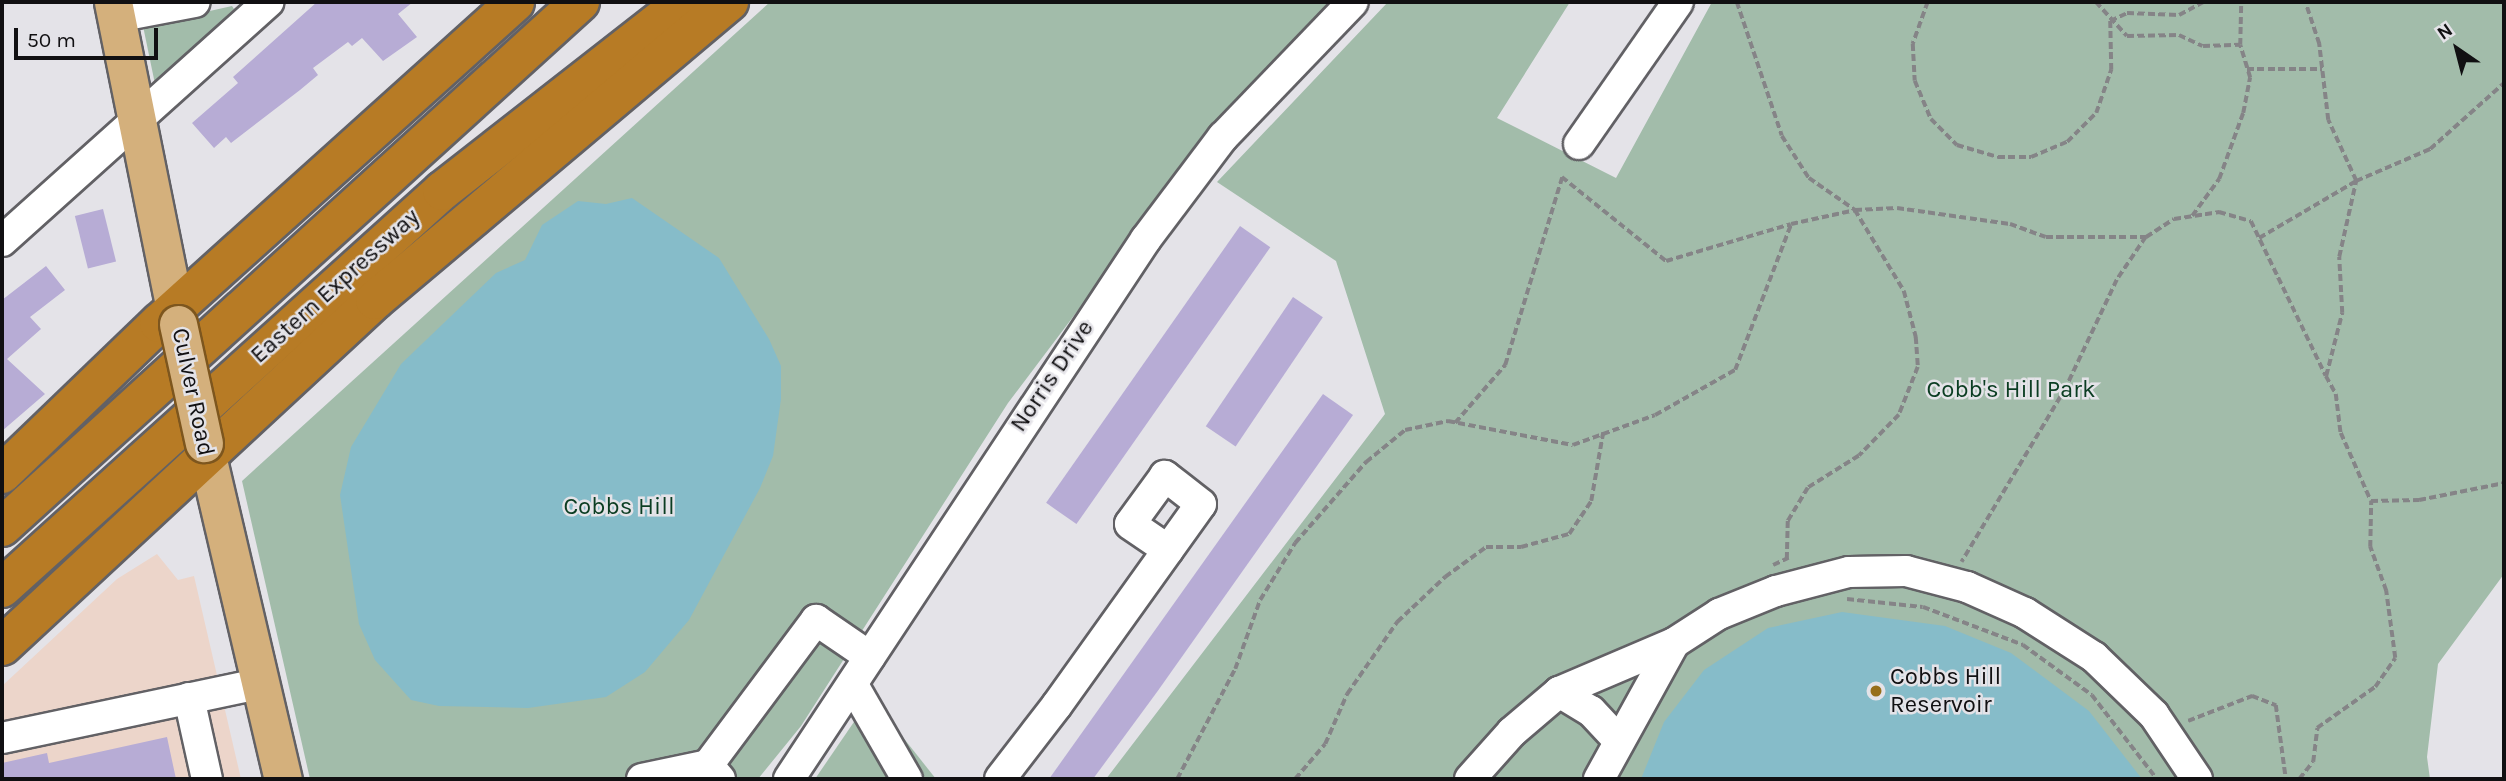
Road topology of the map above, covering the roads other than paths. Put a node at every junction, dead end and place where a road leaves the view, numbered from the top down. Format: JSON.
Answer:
{"nodes":[{"id":1,"x":195,"y":2,"type":"edge"},
{"id":2,"x":268,"y":2,"type":"edge"},
{"id":3,"x":514,"y":2,"type":"edge"},
{"id":4,"x":580,"y":2,"type":"edge"},
{"id":5,"x":684,"y":2,"type":"edge"},
{"id":6,"x":729,"y":2,"type":"edge"},
{"id":7,"x":1353,"y":2,"type":"edge"},
{"id":8,"x":1678,"y":2,"type":"edge"},
{"id":9,"x":115,"y":9,"type":"edge"},
{"id":10,"x":139,"y":117,"type":"junction"},
{"id":11,"x":1579,"y":144,"type":"dead end"},
{"id":12,"x":2,"y":241,"type":"edge"},
{"id":13,"x":177,"y":316,"type":"junction"},
{"id":14,"x":206,"y":450,"type":"junction"},
{"id":15,"x":2,"y":474,"type":"edge"},
{"id":16,"x":2,"y":527,"type":"edge"},
{"id":17,"x":1168,"y":550,"type":"dead end"},
{"id":18,"x":2,"y":588,"type":"edge"},
{"id":19,"x":1674,"y":643,"type":"junction"},
{"id":20,"x":2,"y":646,"type":"edge"},
{"id":21,"x":870,"y":657,"type":"junction"},
{"id":22,"x":259,"y":684,"type":"junction"},
{"id":23,"x":853,"y":685,"type":"junction"},
{"id":24,"x":1559,"y":692,"type":"junction"},
{"id":25,"x":189,"y":698,"type":"junction"},
{"id":26,"x":2,"y":738,"type":"edge"},
{"id":27,"x":1618,"y":740,"type":"junction"},
{"id":28,"x":714,"y":772,"type":"edge"},
{"id":29,"x":207,"y":779,"type":"edge"},
{"id":30,"x":283,"y":779,"type":"edge"},
{"id":31,"x":642,"y":779,"type":"edge"},
{"id":32,"x":789,"y":779,"type":"edge"},
{"id":33,"x":907,"y":779,"type":"edge"},
{"id":34,"x":1000,"y":779,"type":"edge"},
{"id":35,"x":1471,"y":779,"type":"edge"},
{"id":36,"x":1599,"y":779,"type":"edge"},
{"id":37,"x":2197,"y":779,"type":"edge"}],
"edges":[{"from":1,"to":9,"type":"street"},
{"from":2,"to":10,"type":"street"},
{"from":3,"to":13,"type":"highway"},
{"from":4,"to":16,"type":"highway","name":"Eastern Expressway"},
{"from":5,"to":18,"type":"highway","name":"Eastern Expressway"},
{"from":6,"to":14,"type":"highway"},
{"from":7,"to":21,"type":"street","name":"Norris Drive"},
{"from":8,"to":11,"type":"street"},
{"from":9,"to":10,"type":"main road","name":"Culver Road"},
{"from":10,"to":12,"type":"street"},
{"from":10,"to":13,"type":"main road","name":"Culver Road"},
{"from":13,"to":14,"type":"main road","name":"Culver Road","bridge":true},
{"from":13,"to":15,"type":"highway"},
{"from":14,"to":20,"type":"highway"},
{"from":14,"to":22,"type":"main road","name":"Culver Road"},
{"from":17,"to":34,"type":"street"},
{"from":19,"to":24,"type":"street"},
{"from":19,"to":27,"type":"street"},
{"from":19,"to":37,"type":"street"},
{"from":21,"to":23,"type":"street","name":"Norris Drive"},
{"from":21,"to":28,"type":"street"},
{"from":22,"to":25,"type":"street"},
{"from":22,"to":30,"type":"main road","name":"Culver Road"},
{"from":23,"to":32,"type":"street","name":"Norris Drive"},
{"from":23,"to":33,"type":"street"},
{"from":24,"to":27,"type":"street"},
{"from":24,"to":35,"type":"street"},
{"from":25,"to":26,"type":"street"},
{"from":25,"to":29,"type":"street"},
{"from":27,"to":36,"type":"street"},
{"from":28,"to":31,"type":"street"}]}
